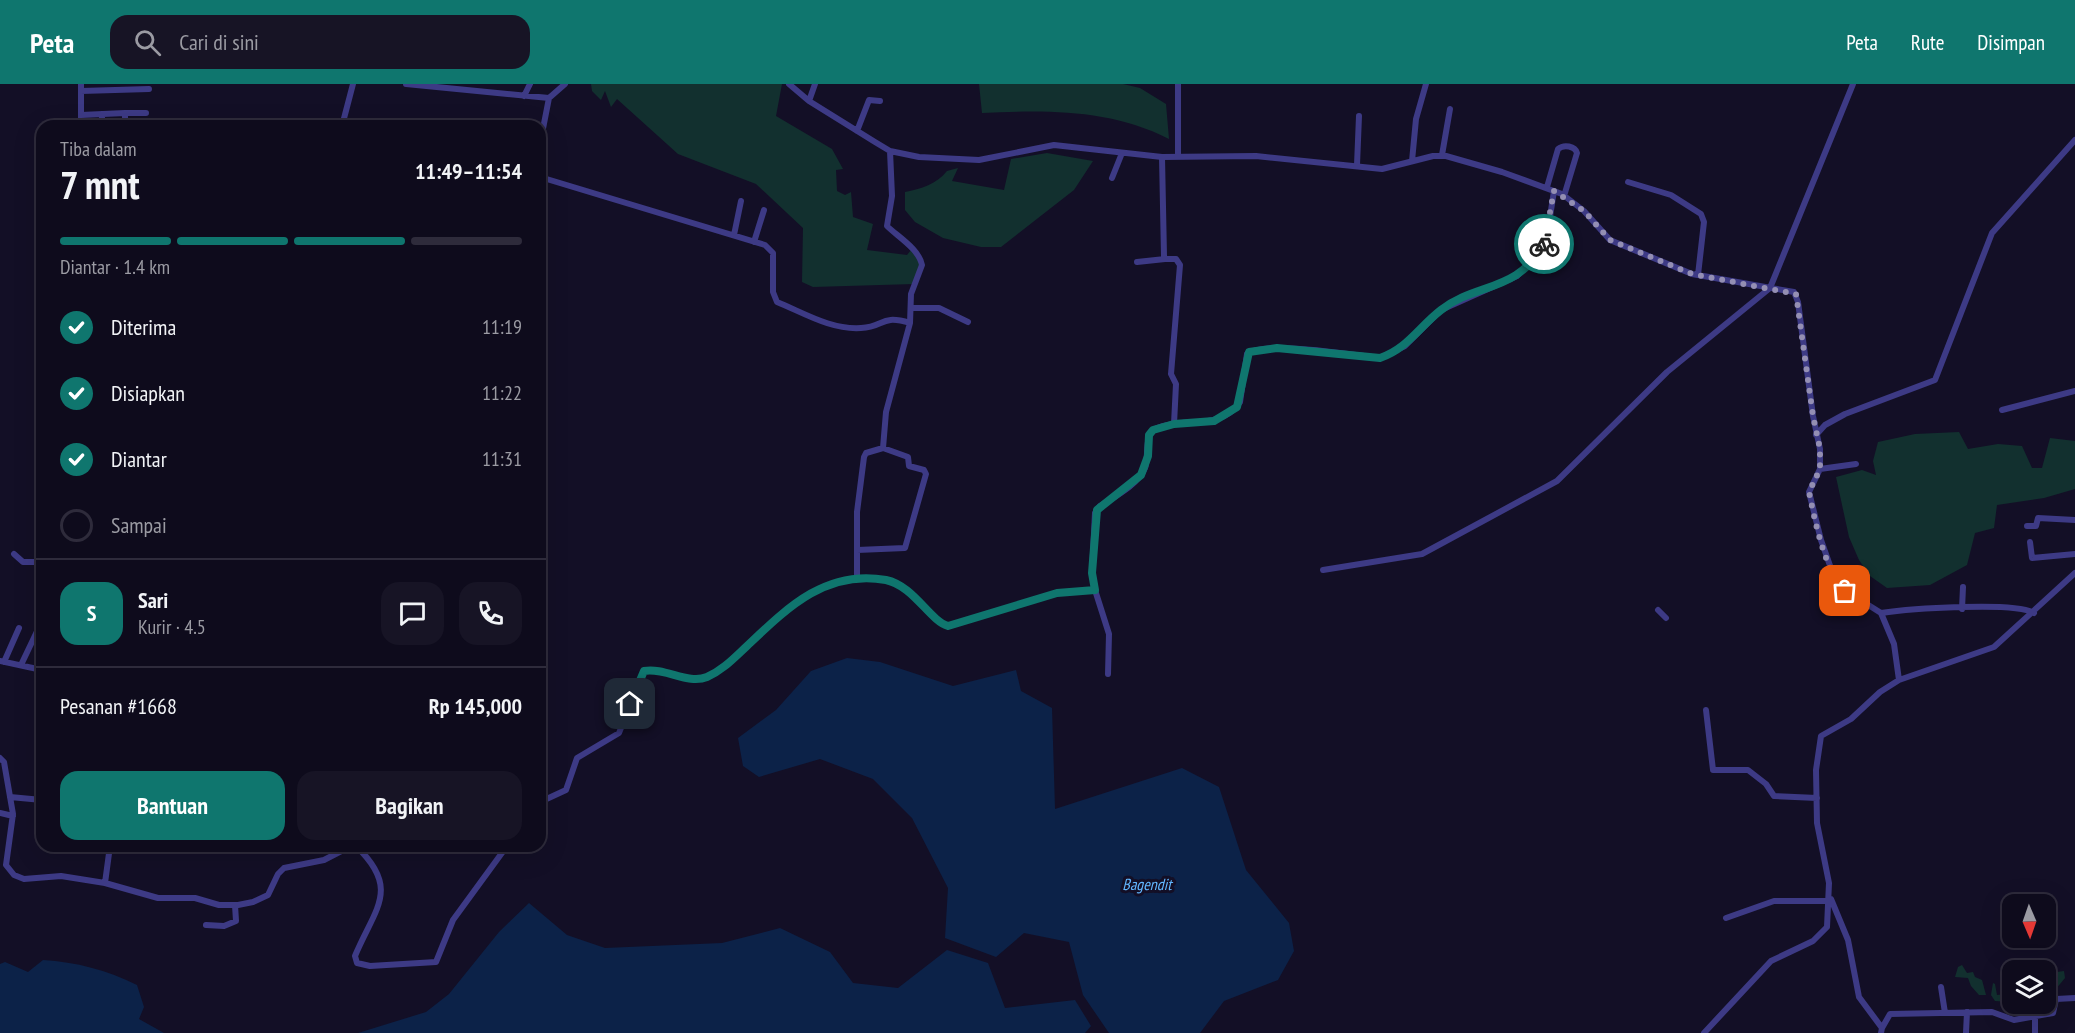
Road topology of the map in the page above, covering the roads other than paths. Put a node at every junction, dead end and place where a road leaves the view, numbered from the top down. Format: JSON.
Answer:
{"nodes":[{"id":1,"x":353,"y":84,"type":"edge"},
{"id":2,"x":406,"y":84,"type":"edge"},
{"id":3,"x":530,"y":84,"type":"edge"},
{"id":4,"x":565,"y":84,"type":"edge"},
{"id":5,"x":789,"y":84,"type":"edge"},
{"id":6,"x":815,"y":84,"type":"edge"},
{"id":7,"x":1178,"y":84,"type":"edge"},
{"id":8,"x":1426,"y":84,"type":"edge"},
{"id":9,"x":1853,"y":84,"type":"edge"},
{"id":10,"x":81,"y":87,"type":"edge"},
{"id":11,"x":470,"y":87,"type":"edge"},
{"id":12,"x":149,"y":89,"type":"dead end"},
{"id":13,"x":524,"y":96,"type":"junction"},
{"id":14,"x":549,"y":98,"type":"junction"},
{"id":15,"x":808,"y":101,"type":"junction"},
{"id":16,"x":880,"y":101,"type":"dead end"},
{"id":17,"x":1450,"y":109,"type":"dead end"},
{"id":18,"x":125,"y":113,"type":"junction"},
{"id":19,"x":146,"y":113,"type":"dead end"},
{"id":20,"x":102,"y":114,"type":"junction"},
{"id":21,"x":81,"y":115,"type":"junction"},
{"id":22,"x":1359,"y":116,"type":"dead end"},
{"id":23,"x":81,"y":120,"type":"edge"},
{"id":24,"x":102,"y":120,"type":"edge"},
{"id":25,"x":125,"y":120,"type":"edge"},
{"id":26,"x":344,"y":120,"type":"edge"},
{"id":27,"x":545,"y":120,"type":"edge"},
{"id":28,"x":857,"y":131,"type":"junction"},
{"id":29,"x":2075,"y":140,"type":"edge"},
{"id":30,"x":890,"y":151,"type":"junction"},
{"id":31,"x":1122,"y":153,"type":"junction"},
{"id":32,"x":1442,"y":155,"type":"junction"},
{"id":33,"x":1162,"y":157,"type":"junction"},
{"id":34,"x":1178,"y":157,"type":"junction"},
{"id":35,"x":1412,"y":161,"type":"junction"},
{"id":36,"x":1357,"y":165,"type":"junction"},
{"id":37,"x":1112,"y":178,"type":"dead end"},
{"id":38,"x":546,"y":179,"type":"edge"},
{"id":39,"x":1628,"y":182,"type":"dead end"},
{"id":40,"x":1547,"y":187,"type":"junction"},
{"id":41,"x":1554,"y":191,"type":"junction"},
{"id":42,"x":1564,"y":196,"type":"junction"},
{"id":43,"x":741,"y":201,"type":"dead end"},
{"id":44,"x":764,"y":210,"type":"dead end"},
{"id":45,"x":734,"y":235,"type":"junction"},
{"id":46,"x":754,"y":242,"type":"junction"},
{"id":47,"x":1164,"y":255,"type":"junction"},
{"id":48,"x":1137,"y":262,"type":"dead end"},
{"id":49,"x":1698,"y":275,"type":"junction"},
{"id":50,"x":1770,"y":288,"type":"junction"},
{"id":51,"x":911,"y":308,"type":"junction"},
{"id":52,"x":968,"y":322,"type":"dead end"},
{"id":53,"x":910,"y":323,"type":"junction"},
{"id":54,"x":2075,"y":391,"type":"edge"},
{"id":55,"x":2002,"y":410,"type":"dead end"},
{"id":56,"x":1174,"y":424,"type":"junction"},
{"id":57,"x":1817,"y":437,"type":"junction"},
{"id":58,"x":883,"y":448,"type":"junction"},
{"id":59,"x":1856,"y":464,"type":"dead end"},
{"id":60,"x":1820,"y":469,"type":"junction"},
{"id":61,"x":2075,"y":520,"type":"edge"},
{"id":62,"x":2027,"y":526,"type":"dead end"},
{"id":63,"x":2030,"y":542,"type":"dead end"},
{"id":64,"x":857,"y":550,"type":"junction"},
{"id":65,"x":2075,"y":554,"type":"edge"},
{"id":66,"x":18,"y":557,"type":"dead end"},
{"id":67,"x":36,"y":561,"type":"edge"},
{"id":68,"x":1323,"y":570,"type":"dead end"},
{"id":69,"x":2075,"y":573,"type":"edge"},
{"id":70,"x":857,"y":579,"type":"junction"},
{"id":71,"x":1963,"y":587,"type":"dead end"},
{"id":72,"x":1095,"y":590,"type":"junction"},
{"id":73,"x":1962,"y":609,"type":"junction"},
{"id":74,"x":1659,"y":611,"type":"dead end"},
{"id":75,"x":1881,"y":613,"type":"junction"},
{"id":76,"x":2034,"y":613,"type":"junction"},
{"id":77,"x":1666,"y":618,"type":"dead end"},
{"id":78,"x":19,"y":628,"type":"dead end"},
{"id":79,"x":36,"y":634,"type":"edge"},
{"id":80,"x":2,"y":661,"type":"edge"},
{"id":81,"x":21,"y":665,"type":"junction"},
{"id":82,"x":36,"y":668,"type":"edge"},
{"id":83,"x":1108,"y":674,"type":"dead end"},
{"id":84,"x":1899,"y":680,"type":"junction"},
{"id":85,"x":1706,"y":710,"type":"dead end"},
{"id":86,"x":0,"y":758,"type":"edge"},
{"id":87,"x":10,"y":797,"type":"junction"},
{"id":88,"x":1817,"y":798,"type":"junction"},
{"id":89,"x":36,"y":799,"type":"edge"},
{"id":90,"x":546,"y":799,"type":"edge"},
{"id":91,"x":0,"y":813,"type":"edge"},
{"id":92,"x":13,"y":816,"type":"junction"},
{"id":93,"x":109,"y":852,"type":"edge"},
{"id":94,"x":339,"y":852,"type":"edge"},
{"id":95,"x":362,"y":852,"type":"edge"},
{"id":96,"x":503,"y":852,"type":"edge"},
{"id":97,"x":105,"y":883,"type":"junction"},
{"id":98,"x":1830,"y":900,"type":"junction"},
{"id":99,"x":235,"y":905,"type":"junction"},
{"id":100,"x":1726,"y":918,"type":"dead end"},
{"id":101,"x":206,"y":925,"type":"dead end"},
{"id":102,"x":1941,"y":987,"type":"dead end"},
{"id":103,"x":2075,"y":998,"type":"edge"},
{"id":104,"x":1967,"y":1012,"type":"junction"},
{"id":105,"x":1945,"y":1013,"type":"junction"},
{"id":106,"x":2035,"y":1016,"type":"junction"},
{"id":107,"x":1880,"y":1028,"type":"edge"},
{"id":108,"x":1704,"y":1033,"type":"edge"},
{"id":109,"x":1966,"y":1033,"type":"edge"},
{"id":110,"x":2036,"y":1033,"type":"edge"}],
"edges":[{"from":1,"to":26,"type":"street"},
{"from":2,"to":11,"type":"street"},
{"from":3,"to":13,"type":"street"},
{"from":4,"to":14,"type":"street"},
{"from":5,"to":15,"type":"street"},
{"from":6,"to":15,"type":"street"},
{"from":7,"to":34,"type":"street"},
{"from":8,"to":35,"type":"street"},
{"from":9,"to":50,"type":"street"},
{"from":10,"to":12,"type":"street"},
{"from":10,"to":21,"type":"street"},
{"from":11,"to":13,"type":"street"},
{"from":13,"to":14,"type":"street"},
{"from":14,"to":27,"type":"street"},
{"from":15,"to":28,"type":"street"},
{"from":16,"to":28,"type":"street"},
{"from":17,"to":32,"type":"street"},
{"from":18,"to":19,"type":"street"},
{"from":18,"to":20,"type":"street"},
{"from":18,"to":25,"type":"street"},
{"from":20,"to":21,"type":"street"},
{"from":20,"to":24,"type":"street"},
{"from":21,"to":23,"type":"street"},
{"from":22,"to":36,"type":"street"},
{"from":28,"to":30,"type":"street"},
{"from":29,"to":57,"type":"street"},
{"from":30,"to":31,"type":"street"},
{"from":30,"to":51,"type":"street"},
{"from":31,"to":33,"type":"street"},
{"from":31,"to":37,"type":"street"},
{"from":32,"to":35,"type":"street"},
{"from":32,"to":40,"type":"street"},
{"from":33,"to":34,"type":"street"},
{"from":33,"to":47,"type":"street"},
{"from":34,"to":36,"type":"street"},
{"from":35,"to":36,"type":"street"},
{"from":38,"to":45,"type":"street"},
{"from":39,"to":49,"type":"street"},
{"from":40,"to":41,"type":"street"},
{"from":40,"to":42,"type":"street"},
{"from":41,"to":42,"type":"street"},
{"from":41,"to":56,"type":"street"},
{"from":42,"to":49,"type":"street"},
{"from":43,"to":45,"type":"street"},
{"from":44,"to":46,"type":"street"},
{"from":45,"to":46,"type":"street"},
{"from":46,"to":53,"type":"street"},
{"from":47,"to":48,"type":"street"},
{"from":47,"to":56,"type":"street"},
{"from":49,"to":50,"type":"street"},
{"from":50,"to":57,"type":"street"},
{"from":50,"to":68,"type":"street"},
{"from":51,"to":52,"type":"street"},
{"from":51,"to":53,"type":"street"},
{"from":53,"to":58,"type":"street"},
{"from":54,"to":55,"type":"street"},
{"from":56,"to":72,"type":"street"},
{"from":57,"to":60,"type":"street"},
{"from":58,"to":64,"type":"street"},
{"from":58,"to":64,"type":"street"},
{"from":59,"to":60,"type":"street"},
{"from":60,"to":75,"type":"street"},
{"from":61,"to":62,"type":"street"},
{"from":63,"to":65,"type":"street"},
{"from":64,"to":70,"type":"street"},
{"from":66,"to":67,"type":"street"},
{"from":69,"to":76,"type":"street"},
{"from":70,"to":72,"type":"street"},
{"from":70,"to":90,"type":"street"},
{"from":71,"to":73,"type":"street"},
{"from":72,"to":83,"type":"street"},
{"from":73,"to":75,"type":"street"},
{"from":73,"to":76,"type":"street"},
{"from":74,"to":77,"type":"street"},
{"from":75,"to":84,"type":"street"},
{"from":76,"to":84,"type":"street"},
{"from":78,"to":80,"type":"street"},
{"from":79,"to":81,"type":"street"},
{"from":80,"to":81,"type":"street"},
{"from":81,"to":82,"type":"street"},
{"from":84,"to":88,"type":"street"},
{"from":85,"to":88,"type":"street"},
{"from":86,"to":87,"type":"street"},
{"from":87,"to":89,"type":"street"},
{"from":87,"to":92,"type":"street"},
{"from":88,"to":98,"type":"street"},
{"from":91,"to":92,"type":"street"},
{"from":92,"to":97,"type":"street"},
{"from":93,"to":97,"type":"street"},
{"from":94,"to":99,"type":"street"},
{"from":95,"to":96,"type":"street"},
{"from":97,"to":99,"type":"street"},
{"from":98,"to":100,"type":"street"},
{"from":98,"to":107,"type":"street"},
{"from":98,"to":108,"type":"street"},
{"from":99,"to":101,"type":"street"},
{"from":102,"to":105,"type":"street"},
{"from":103,"to":106,"type":"street"},
{"from":104,"to":105,"type":"street"},
{"from":104,"to":106,"type":"street"},
{"from":104,"to":109,"type":"street"},
{"from":105,"to":107,"type":"street"},
{"from":106,"to":110,"type":"street"}]}
